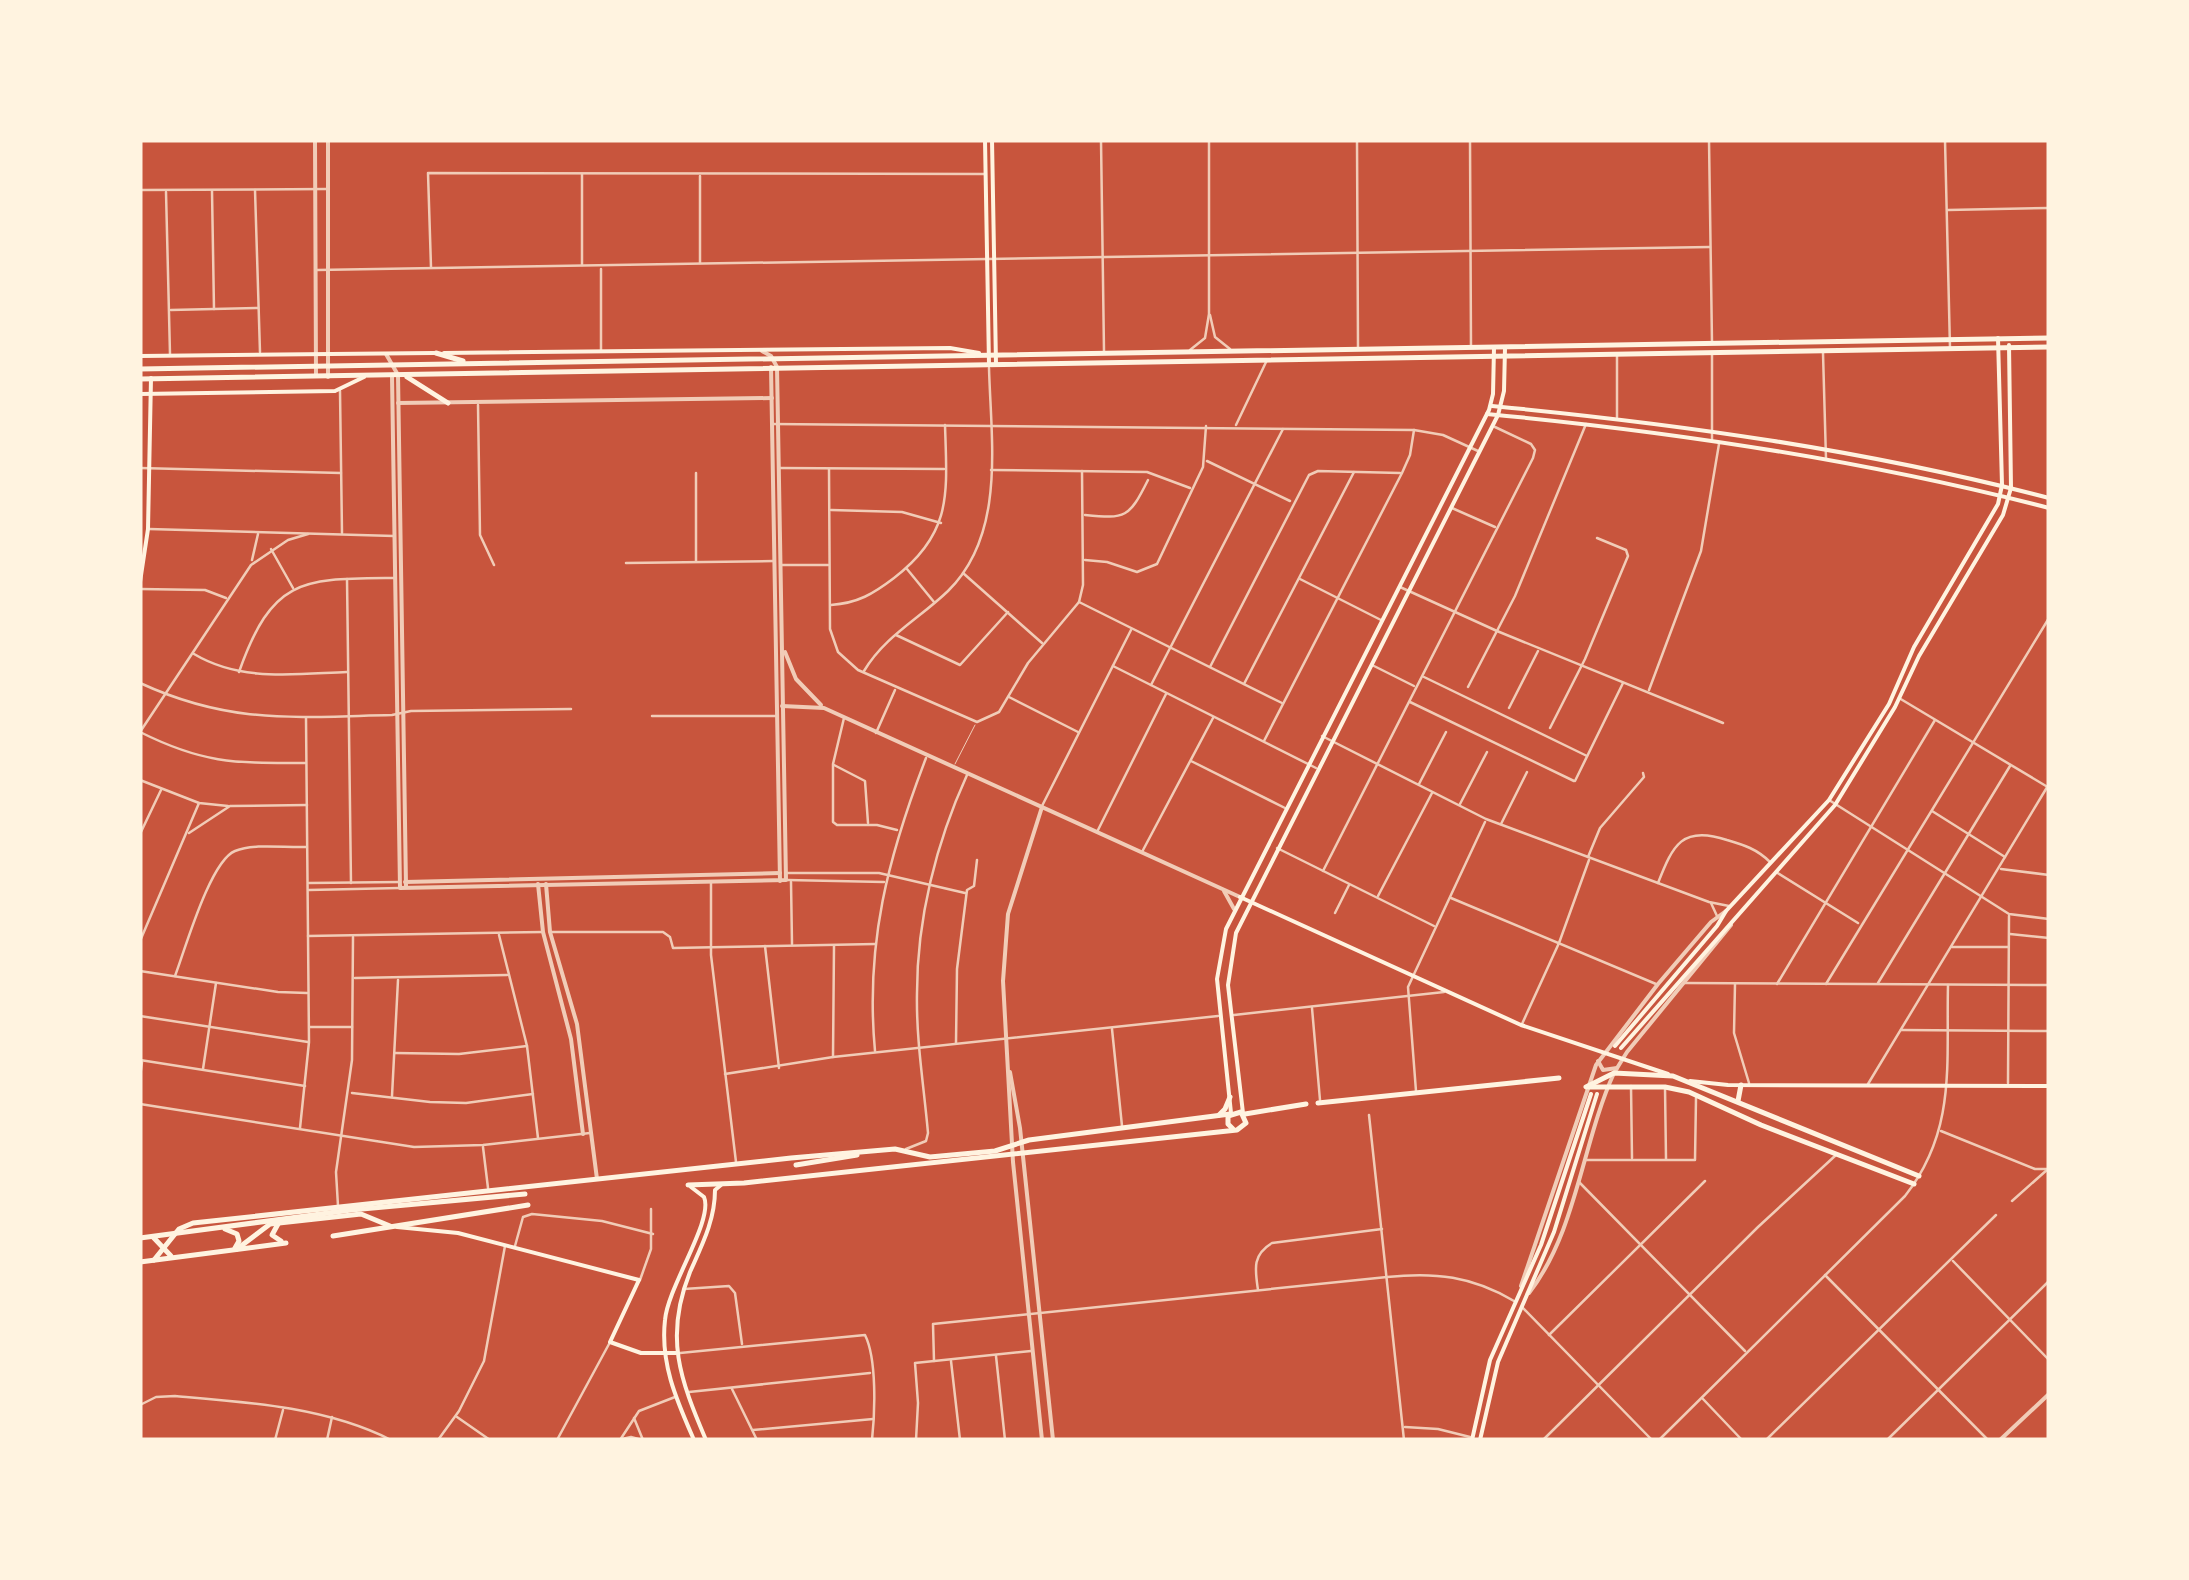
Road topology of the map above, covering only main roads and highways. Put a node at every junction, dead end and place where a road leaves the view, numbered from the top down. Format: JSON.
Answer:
{"nodes":[{"id":1,"x":988,"y":140,"type":"edge"},
{"id":2,"x":1998,"y":338,"type":"junction"},
{"id":3,"x":2009,"y":338,"type":"junction"},
{"id":4,"x":2049,"y":338,"type":"edge"},
{"id":5,"x":2049,"y":347,"type":"edge"},
{"id":6,"x":1494,"y":348,"type":"junction"},
{"id":7,"x":1505,"y":348,"type":"junction"},
{"id":8,"x":1998,"y":348,"type":"junction"},
{"id":9,"x":2010,"y":348,"type":"junction"},
{"id":10,"x":436,"y":354,"type":"junction"},
{"id":11,"x":992,"y":354,"type":"junction"},
{"id":12,"x":140,"y":356,"type":"edge"},
{"id":13,"x":1495,"y":356,"type":"junction"},
{"id":14,"x":1505,"y":356,"type":"junction"},
{"id":15,"x":471,"y":363,"type":"junction"},
{"id":16,"x":992,"y":364,"type":"junction"},
{"id":17,"x":140,"y":369,"type":"edge"},
{"id":18,"x":398,"y":376,"type":"junction"},
{"id":19,"x":364,"y":377,"type":"junction"},
{"id":20,"x":140,"y":378,"type":"edge"},
{"id":21,"x":151,"y":378,"type":"junction"},
{"id":22,"x":140,"y":394,"type":"edge"},
{"id":23,"x":151,"y":394,"type":"junction"},
{"id":24,"x":448,"y":403,"type":"road end"},
{"id":25,"x":1491,"y":406,"type":"junction"},
{"id":26,"x":1502,"y":407,"type":"junction"},
{"id":27,"x":1487,"y":414,"type":"junction"},
{"id":28,"x":1498,"y":416,"type":"junction"},
{"id":29,"x":2002,"y":485,"type":"junction"},
{"id":30,"x":2011,"y":488,"type":"junction"},
{"id":31,"x":2000,"y":496,"type":"junction"},
{"id":32,"x":2010,"y":498,"type":"junction"},
{"id":33,"x":2049,"y":498,"type":"edge"},
{"id":34,"x":2049,"y":508,"type":"edge"},
{"id":35,"x":140,"y":585,"type":"edge"},
{"id":36,"x":1808,"y":823,"type":"junction"},
{"id":37,"x":1814,"y":829,"type":"junction"},
{"id":38,"x":1240,"y":896,"type":"junction"},
{"id":39,"x":1250,"y":901,"type":"junction"},
{"id":40,"x":1219,"y":956,"type":"junction"},
{"id":41,"x":1230,"y":957,"type":"junction"},
{"id":42,"x":1673,"y":1076,"type":"junction"},
{"id":43,"x":1559,"y":1078,"type":"dead end"},
{"id":44,"x":1690,"y":1081,"type":"junction"},
{"id":45,"x":1741,"y":1085,"type":"junction"},
{"id":46,"x":2049,"y":1086,"type":"edge"},
{"id":47,"x":1591,"y":1092,"type":"junction"},
{"id":48,"x":1230,"y":1097,"type":"junction"},
{"id":49,"x":1319,"y":1103,"type":"road end"},
{"id":50,"x":1738,"y":1103,"type":"junction"},
{"id":51,"x":1306,"y":1104,"type":"dead end"},
{"id":52,"x":1727,"y":1108,"type":"junction"},
{"id":53,"x":1759,"y":1112,"type":"junction"},
{"id":54,"x":1230,"y":1113,"type":"junction"},
{"id":55,"x":1244,"y":1114,"type":"junction"},
{"id":56,"x":1214,"y":1118,"type":"junction"},
{"id":57,"x":1234,"y":1129,"type":"junction"},
{"id":58,"x":1846,"y":1147,"type":"junction"},
{"id":59,"x":896,"y":1149,"type":"junction"},
{"id":60,"x":865,"y":1152,"type":"junction"},
{"id":61,"x":791,"y":1158,"type":"junction"},
{"id":62,"x":1858,"y":1162,"type":"junction"},
{"id":63,"x":815,"y":1163,"type":"junction"},
{"id":64,"x":796,"y":1164,"type":"junction"},
{"id":65,"x":898,"y":1166,"type":"junction"},
{"id":66,"x":816,"y":1174,"type":"junction"},
{"id":67,"x":1920,"y":1176,"type":"road end"},
{"id":68,"x":786,"y":1178,"type":"junction"},
{"id":69,"x":721,"y":1184,"type":"junction"},
{"id":70,"x":1914,"y":1184,"type":"road end"},
{"id":71,"x":688,"y":1185,"type":"joint"},
{"id":72,"x":488,"y":1190,"type":"junction"},
{"id":73,"x":525,"y":1194,"type":"dead end"},
{"id":74,"x":505,"y":1196,"type":"junction"},
{"id":75,"x":479,"y":1198,"type":"junction"},
{"id":76,"x":528,"y":1205,"type":"dead end"},
{"id":77,"x":506,"y":1209,"type":"junction"},
{"id":78,"x":279,"y":1223,"type":"junction"},
{"id":79,"x":394,"y":1227,"type":"junction"},
{"id":80,"x":222,"y":1228,"type":"junction"},
{"id":81,"x":174,"y":1234,"type":"junction"},
{"id":82,"x":333,"y":1236,"type":"dead end"},
{"id":83,"x":153,"y":1237,"type":"junction"},
{"id":84,"x":140,"y":1238,"type":"edge"},
{"id":85,"x":162,"y":1249,"type":"junction"},
{"id":86,"x":235,"y":1250,"type":"junction"},
{"id":87,"x":175,"y":1258,"type":"junction"},
{"id":88,"x":154,"y":1260,"type":"junction"},
{"id":89,"x":140,"y":1262,"type":"edge"},
{"id":90,"x":1523,"y":1295,"type":"junction"},
{"id":91,"x":664,"y":1354,"type":"junction"},
{"id":92,"x":676,"y":1354,"type":"junction"},
{"id":93,"x":1483,"y":1389,"type":"junction"},
{"id":94,"x":1491,"y":1390,"type":"junction"},
{"id":95,"x":694,"y":1440,"type":"edge"},
{"id":96,"x":706,"y":1440,"type":"edge"},
{"id":97,"x":1476,"y":1440,"type":"edge"}],
"edges":[{"from":1,"to":11,"type":"main road"},
{"from":1,"to":11,"type":"main road"},
{"from":2,"to":3,"type":"main road"},
{"from":2,"to":7,"type":"main road"},
{"from":2,"to":8,"type":"main road"},
{"from":3,"to":4,"type":"main road"},
{"from":3,"to":9,"type":"main road"},
{"from":5,"to":9,"type":"main road"},
{"from":6,"to":7,"type":"main road"},
{"from":6,"to":11,"type":"main road"},
{"from":6,"to":13,"type":"main road"},
{"from":7,"to":14,"type":"main road"},
{"from":8,"to":9,"type":"main road"},
{"from":8,"to":14,"type":"main road"},
{"from":8,"to":29,"type":"main road"},
{"from":9,"to":30,"type":"main road"},
{"from":10,"to":11,"type":"main road"},
{"from":10,"to":12,"type":"main road"},
{"from":10,"to":15,"type":"main road"},
{"from":11,"to":15,"type":"main road"},
{"from":11,"to":16,"type":"main road"},
{"from":13,"to":14,"type":"main road"},
{"from":13,"to":16,"type":"main road"},
{"from":13,"to":25,"type":"main road"},
{"from":14,"to":26,"type":"main road"},
{"from":15,"to":17,"type":"main road"},
{"from":16,"to":18,"type":"main road"},
{"from":18,"to":19,"type":"main road"},
{"from":18,"to":24,"type":"main road"},
{"from":19,"to":21,"type":"main road"},
{"from":19,"to":23,"type":"main road"},
{"from":20,"to":21,"type":"main road"},
{"from":21,"to":23,"type":"main road"},
{"from":22,"to":23,"type":"main road"},
{"from":23,"to":35,"type":"main road"},
{"from":25,"to":26,"type":"main road"},
{"from":25,"to":27,"type":"main road"},
{"from":26,"to":28,"type":"main road"},
{"from":26,"to":29,"type":"main road"},
{"from":27,"to":28,"type":"main road"},
{"from":27,"to":38,"type":"main road"},
{"from":28,"to":31,"type":"main road"},
{"from":28,"to":39,"type":"main road"},
{"from":29,"to":30,"type":"main road"},
{"from":29,"to":31,"type":"main road"},
{"from":30,"to":32,"type":"main road"},
{"from":30,"to":33,"type":"main road"},
{"from":31,"to":32,"type":"main road"},
{"from":31,"to":36,"type":"main road"},
{"from":32,"to":34,"type":"main road"},
{"from":32,"to":37,"type":"main road"},
{"from":36,"to":37,"type":"main road"},
{"from":36,"to":37,"type":"main road"},
{"from":38,"to":39,"type":"main road"},
{"from":38,"to":40,"type":"main road"},
{"from":39,"to":41,"type":"main road"},
{"from":39,"to":42,"type":"main road"},
{"from":40,"to":41,"type":"main road"},
{"from":40,"to":48,"type":"main road"},
{"from":41,"to":55,"type":"main road"},
{"from":42,"to":44,"type":"main road"},
{"from":42,"to":47,"type":"main road"},
{"from":43,"to":49,"type":"main road"},
{"from":44,"to":45,"type":"main road"},
{"from":44,"to":50,"type":"main road"},
{"from":45,"to":46,"type":"main road"},
{"from":45,"to":50,"type":"main road"},
{"from":47,"to":52,"type":"main road"},
{"from":47,"to":90,"type":"main road"},
{"from":48,"to":54,"type":"main road"},
{"from":48,"to":56,"type":"main road"},
{"from":50,"to":53,"type":"main road"},
{"from":51,"to":55,"type":"main road"},
{"from":52,"to":53,"type":"main road"},
{"from":52,"to":62,"type":"main road"},
{"from":53,"to":58,"type":"main road"},
{"from":54,"to":55,"type":"main road"},
{"from":54,"to":56,"type":"main road"},
{"from":54,"to":57,"type":"main road"},
{"from":55,"to":57,"type":"main road"},
{"from":56,"to":59,"type":"main road"},
{"from":57,"to":65,"type":"main road"},
{"from":58,"to":62,"type":"main road"},
{"from":58,"to":67,"type":"main road"},
{"from":59,"to":60,"type":"main road"},
{"from":59,"to":65,"type":"main road"},
{"from":60,"to":61,"type":"main road"},
{"from":60,"to":63,"type":"main road"},
{"from":61,"to":64,"type":"main road"},
{"from":61,"to":72,"type":"main road"},
{"from":62,"to":70,"type":"main road"},
{"from":63,"to":64,"type":"main road"},
{"from":63,"to":66,"type":"main road"},
{"from":64,"to":68,"type":"main road"},
{"from":65,"to":66,"type":"main road"},
{"from":66,"to":68,"type":"main road"},
{"from":68,"to":69,"type":"main road"},
{"from":69,"to":71,"type":"main road"},
{"from":69,"to":92,"type":"main road"},
{"from":71,"to":91,"type":"main road"},
{"from":72,"to":75,"type":"main road"},
{"from":72,"to":81,"type":"main road"},
{"from":73,"to":74,"type":"main road"},
{"from":74,"to":75,"type":"main road"},
{"from":74,"to":77,"type":"main road"},
{"from":75,"to":80,"type":"main road"},
{"from":76,"to":77,"type":"main road"},
{"from":77,"to":79,"type":"main road"},
{"from":78,"to":79,"type":"main road"},
{"from":78,"to":86,"type":"main road"},
{"from":78,"to":86,"type":"main road"},
{"from":79,"to":82,"type":"main road"},
{"from":79,"to":91,"type":"main road"},
{"from":80,"to":81,"type":"main road"},
{"from":80,"to":86,"type":"main road"},
{"from":81,"to":83,"type":"main road"},
{"from":81,"to":85,"type":"main road"},
{"from":83,"to":84,"type":"main road"},
{"from":83,"to":85,"type":"main road"},
{"from":85,"to":87,"type":"main road"},
{"from":85,"to":88,"type":"main road"},
{"from":86,"to":87,"type":"main road"},
{"from":87,"to":88,"type":"main road"},
{"from":88,"to":89,"type":"main road"},
{"from":90,"to":93,"type":"main road"},
{"from":90,"to":94,"type":"main road"},
{"from":91,"to":92,"type":"main road"},
{"from":91,"to":95,"type":"main road"},
{"from":92,"to":96,"type":"main road"},
{"from":93,"to":94,"type":"main road"},
{"from":93,"to":97,"type":"main road"},
{"from":94,"to":97,"type":"main road"}]}
